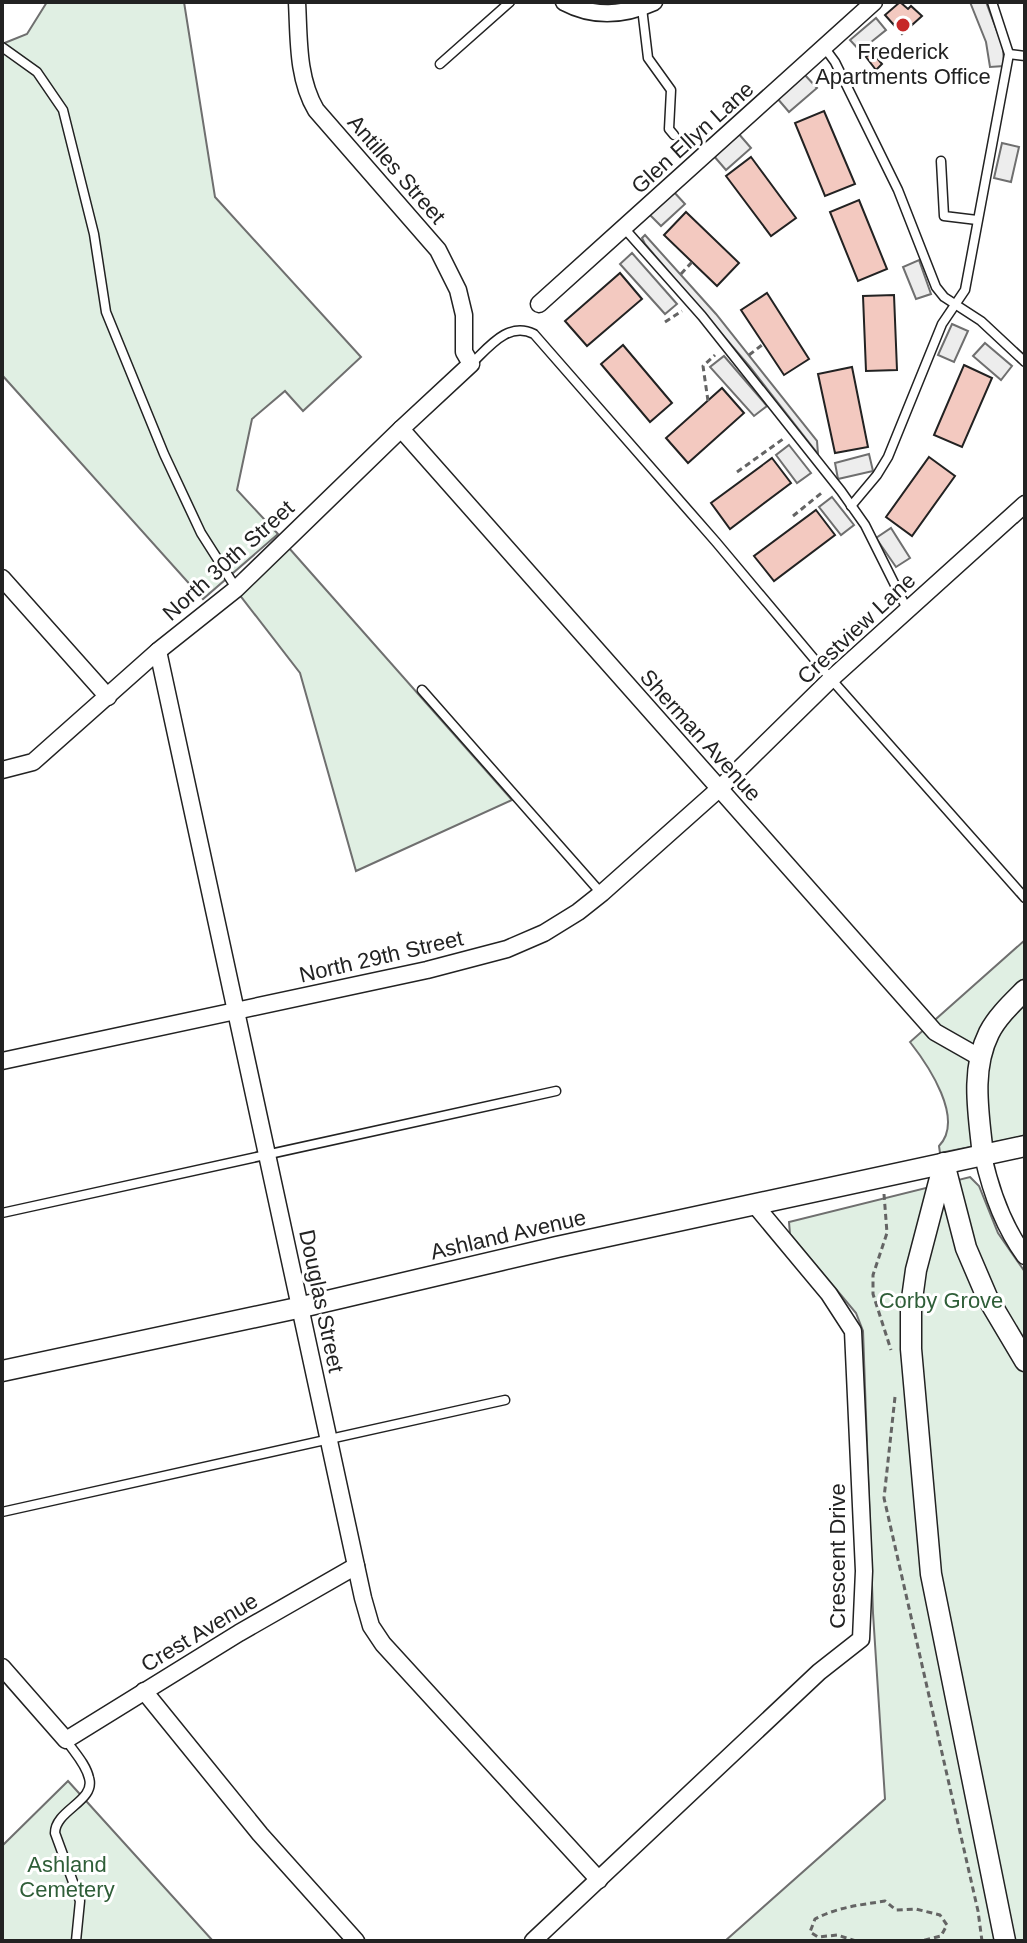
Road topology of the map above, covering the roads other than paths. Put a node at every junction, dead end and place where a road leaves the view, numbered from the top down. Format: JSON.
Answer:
{"nodes":[{"id":1,"x":297,"y":2,"type":"edge"},
{"id":2,"x":510,"y":2,"type":"edge"},
{"id":3,"x":564,"y":2,"type":"edge"},
{"id":4,"x":874,"y":2,"type":"edge"},
{"id":5,"x":992,"y":2,"type":"edge"},
{"id":6,"x":648,"y":4,"type":"edge"},
{"id":7,"x":2,"y":47,"type":"edge"},
{"id":8,"x":824,"y":47,"type":"junction"},
{"id":9,"x":1009,"y":54,"type":"junction"},
{"id":10,"x":1025,"y":56,"type":"edge"},
{"id":11,"x":440,"y":64,"type":"dead end"},
{"id":12,"x":674,"y":135,"type":"dead end"},
{"id":13,"x":941,"y":161,"type":"dead end"},
{"id":14,"x":977,"y":220,"type":"junction"},
{"id":15,"x":624,"y":228,"type":"junction"},
{"id":16,"x":539,"y":304,"type":"dead end"},
{"id":17,"x":957,"y":305,"type":"junction"},
{"id":18,"x":1025,"y":362,"type":"edge"},
{"id":19,"x":471,"y":364,"type":"junction"},
{"id":20,"x":401,"y":429,"type":"junction"},
{"id":21,"x":1025,"y":504,"type":"edge"},
{"id":22,"x":851,"y":506,"type":"junction"},
{"id":23,"x":2,"y":578,"type":"edge"},
{"id":24,"x":236,"y":589,"type":"junction"},
{"id":25,"x":907,"y":609,"type":"junction"},
{"id":26,"x":158,"y":651,"type":"junction"},
{"id":27,"x":831,"y":679,"type":"junction"},
{"id":28,"x":422,"y":690,"type":"dead end"},
{"id":29,"x":108,"y":697,"type":"junction"},
{"id":30,"x":2,"y":770,"type":"edge"},
{"id":31,"x":720,"y":788,"type":"junction"},
{"id":32,"x":602,"y":893,"type":"junction"},
{"id":33,"x":1025,"y":898,"type":"edge"},
{"id":34,"x":1025,"y":990,"type":"edge"},
{"id":35,"x":237,"y":1011,"type":"junction"},
{"id":36,"x":979,"y":1057,"type":"junction"},
{"id":37,"x":2,"y":1061,"type":"edge"},
{"id":38,"x":556,"y":1091,"type":"dead end"},
{"id":39,"x":1025,"y":1146,"type":"edge"},
{"id":40,"x":267,"y":1153,"type":"junction"},
{"id":41,"x":983,"y":1156,"type":"junction"},
{"id":42,"x":944,"y":1163,"type":"junction"},
{"id":43,"x":754,"y":1204,"type":"junction"},
{"id":44,"x":2,"y":1213,"type":"edge"},
{"id":45,"x":1025,"y":1256,"type":"edge"},
{"id":46,"x":302,"y":1307,"type":"junction"},
{"id":47,"x":1025,"y":1361,"type":"edge"},
{"id":48,"x":2,"y":1371,"type":"edge"},
{"id":49,"x":505,"y":1400,"type":"dead end"},
{"id":50,"x":329,"y":1438,"type":"junction"},
{"id":51,"x":2,"y":1512,"type":"edge"},
{"id":52,"x":356,"y":1566,"type":"junction"},
{"id":53,"x":2,"y":1667,"type":"edge"},
{"id":54,"x":144,"y":1691,"type":"junction"},
{"id":55,"x":66,"y":1740,"type":"junction"},
{"id":56,"x":599,"y":1880,"type":"junction"},
{"id":57,"x":76,"y":1941,"type":"edge"},
{"id":58,"x":356,"y":1941,"type":"edge"},
{"id":59,"x":533,"y":1941,"type":"edge"},
{"id":60,"x":1005,"y":1941,"type":"edge"}],
"edges":[{"from":1,"to":19,"type":"street","name":"Antilles Street"},
{"from":2,"to":11,"type":"lane"},
{"from":3,"to":6,"type":"street"},
{"from":4,"to":8,"type":"street","name":"Glen Ellyn Lane"},
{"from":5,"to":9,"type":"lane"},
{"from":6,"to":12,"type":"lane"},
{"from":7,"to":24,"type":"lane"},
{"from":8,"to":15,"type":"street","name":"Glen Ellyn Lane"},
{"from":8,"to":17,"type":"lane"},
{"from":9,"to":10,"type":"lane"},
{"from":9,"to":14,"type":"lane"},
{"from":13,"to":14,"type":"lane"},
{"from":14,"to":17,"type":"lane"},
{"from":15,"to":16,"type":"street","name":"Glen Ellyn Lane"},
{"from":15,"to":22,"type":"lane"},
{"from":17,"to":18,"type":"lane"},
{"from":17,"to":22,"type":"lane"},
{"from":19,"to":20,"type":"street","name":"North 30th Street"},
{"from":19,"to":27,"type":"lane"},
{"from":20,"to":24,"type":"street","name":"North 30th Street"},
{"from":20,"to":31,"type":"street","name":"Sherman Avenue"},
{"from":21,"to":25,"type":"street","name":"Crestview Lane"},
{"from":22,"to":25,"type":"lane"},
{"from":23,"to":29,"type":"street"},
{"from":24,"to":26,"type":"street","name":"North 30th Street"},
{"from":25,"to":27,"type":"street","name":"Crestview Lane"},
{"from":26,"to":29,"type":"street","name":"North 30th Street"},
{"from":26,"to":35,"type":"street","name":"Douglas Street"},
{"from":27,"to":31,"type":"street","name":"Crestview Lane"},
{"from":27,"to":33,"type":"lane"},
{"from":28,"to":32,"type":"lane"},
{"from":29,"to":30,"type":"street","name":"North 30th Street"},
{"from":31,"to":32,"type":"street","name":"North 29th Street"},
{"from":31,"to":36,"type":"street","name":"Sherman Avenue"},
{"from":32,"to":35,"type":"street","name":"North 29th Street"},
{"from":34,"to":36,"type":"street"},
{"from":35,"to":37,"type":"street","name":"North 29th Street"},
{"from":35,"to":40,"type":"street","name":"Douglas Street"},
{"from":36,"to":41,"type":"street"},
{"from":38,"to":40,"type":"lane"},
{"from":39,"to":41,"type":"street","name":"Ashland Avenue"},
{"from":40,"to":44,"type":"lane"},
{"from":40,"to":46,"type":"street","name":"Douglas Street"},
{"from":41,"to":42,"type":"street","name":"Ashland Avenue"},
{"from":41,"to":45,"type":"street"},
{"from":42,"to":43,"type":"street","name":"Ashland Avenue"},
{"from":42,"to":47,"type":"street"},
{"from":42,"to":60,"type":"street"},
{"from":43,"to":46,"type":"street","name":"Ashland Avenue"},
{"from":43,"to":56,"type":"street","name":"Crescent Drive"},
{"from":46,"to":48,"type":"street","name":"Ashland Avenue"},
{"from":46,"to":50,"type":"street","name":"Douglas Street"},
{"from":49,"to":50,"type":"lane"},
{"from":50,"to":51,"type":"lane"},
{"from":50,"to":52,"type":"street","name":"Douglas Street"},
{"from":52,"to":54,"type":"street","name":"Crest Avenue"},
{"from":52,"to":56,"type":"street","name":"Douglas Street"},
{"from":53,"to":55,"type":"street"},
{"from":54,"to":55,"type":"street","name":"Crest Avenue"},
{"from":54,"to":58,"type":"street"},
{"from":55,"to":57,"type":"lane"},
{"from":56,"to":59,"type":"street","name":"Crescent Drive"}]}
